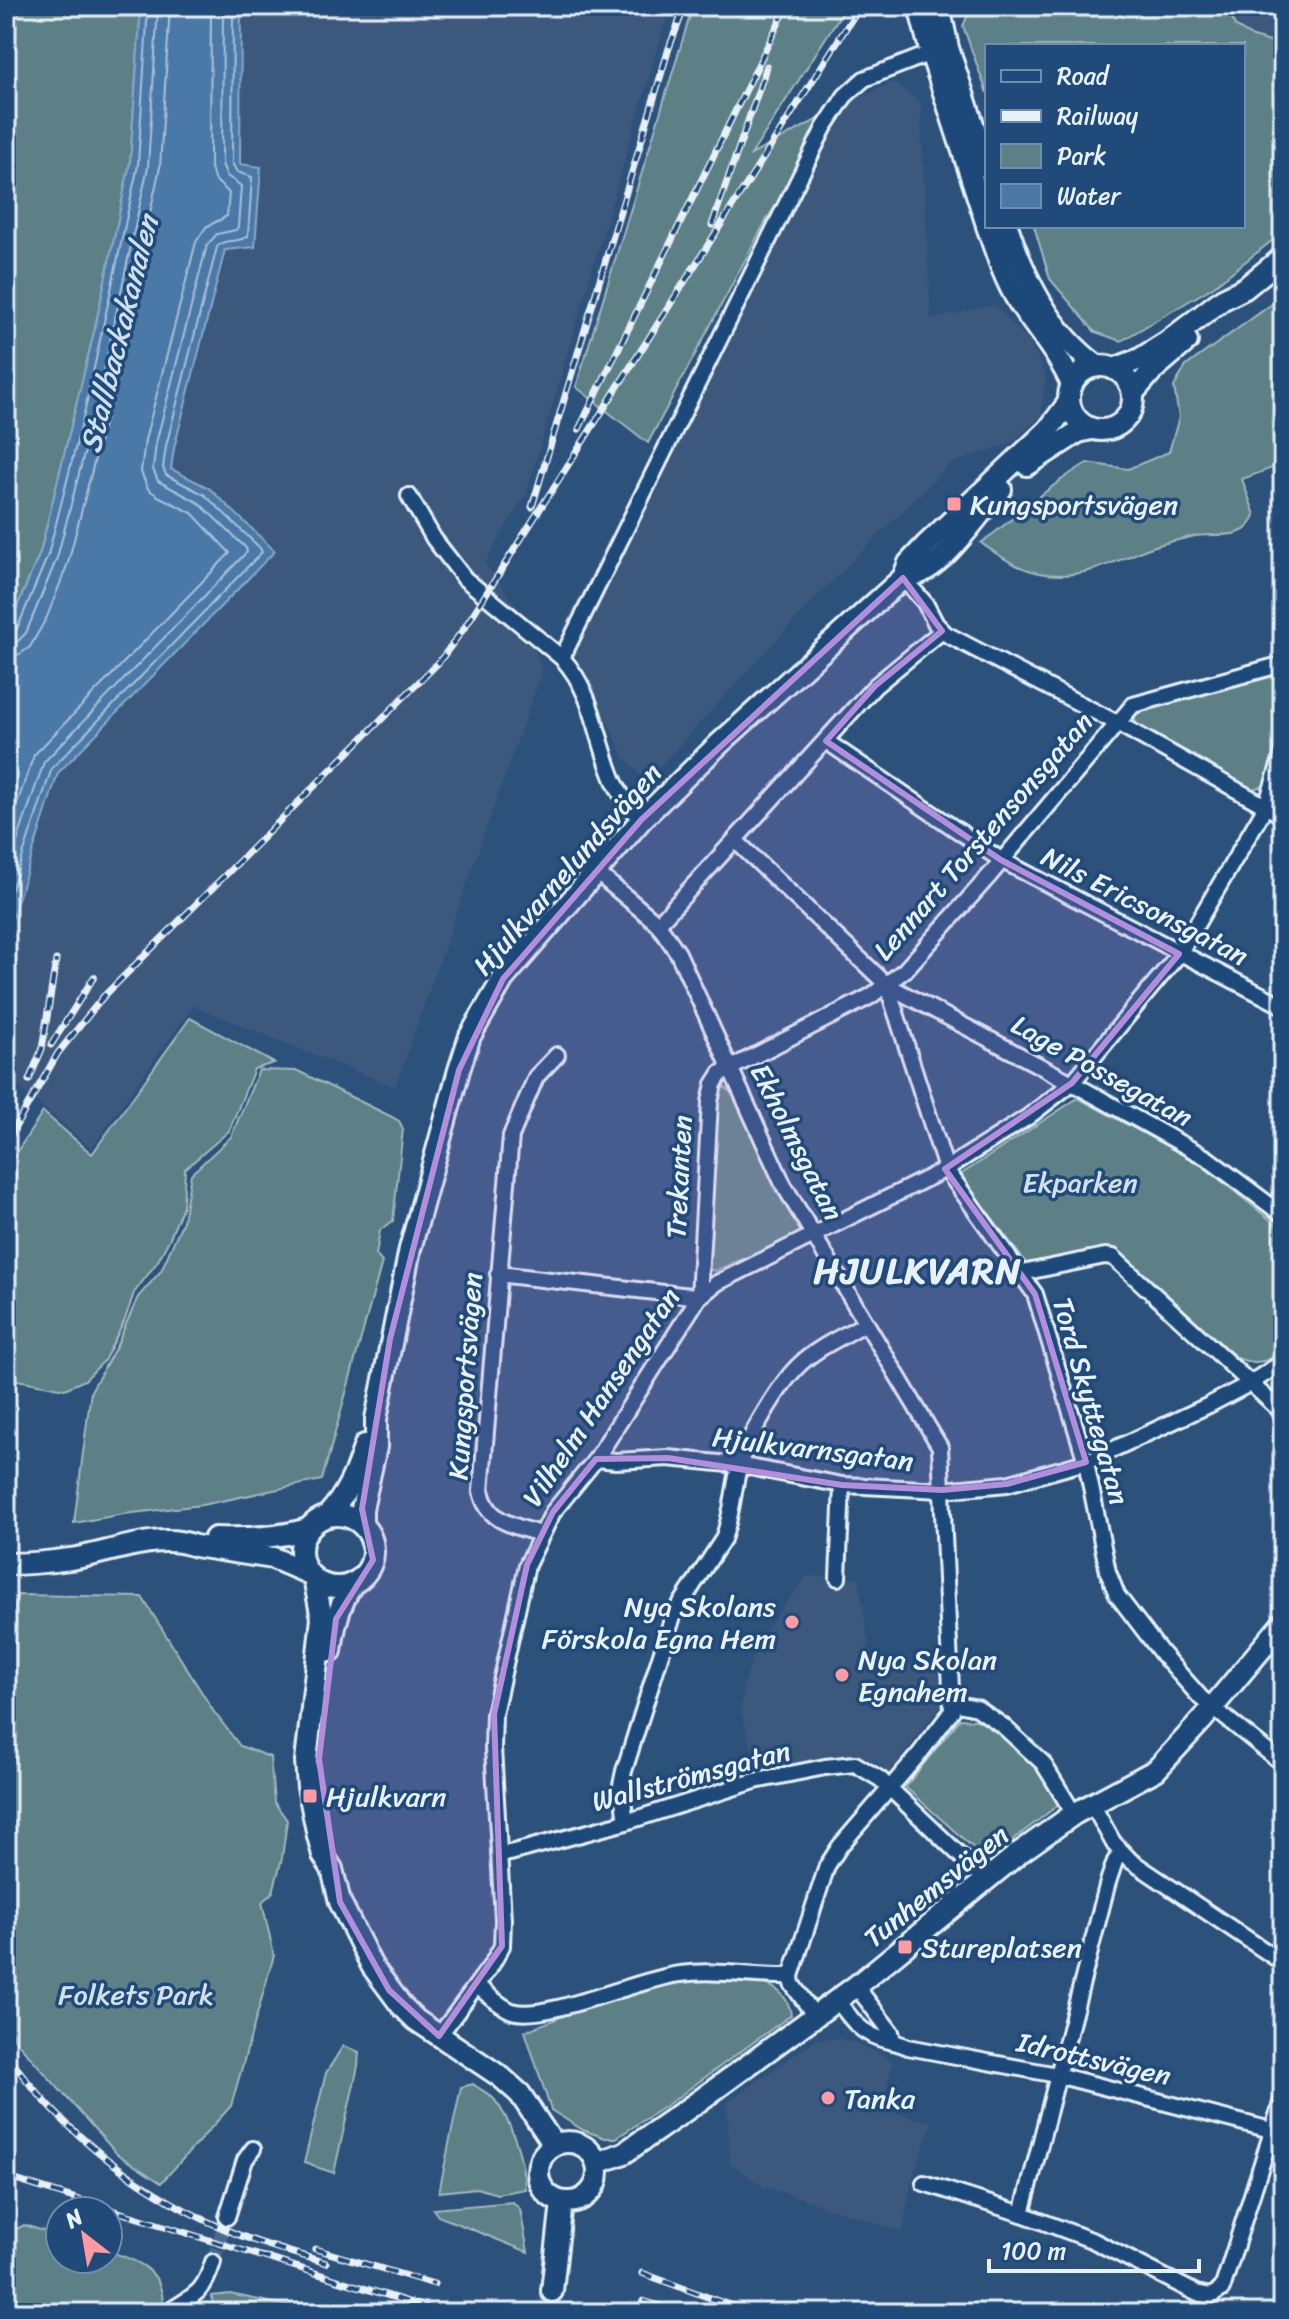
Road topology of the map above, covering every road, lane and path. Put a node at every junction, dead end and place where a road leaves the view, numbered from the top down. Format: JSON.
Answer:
{"nodes":[{"id":1,"x":919,"y":6,"type":"edge"},
{"id":2,"x":939,"y":6,"type":"edge"},
{"id":3,"x":931,"y":53,"type":"junction"},
{"id":4,"x":985,"y":161,"type":"edge"},
{"id":5,"x":985,"y":220,"type":"edge"},
{"id":6,"x":988,"y":228,"type":"edge"},
{"id":7,"x":1008,"y":228,"type":"edge"},
{"id":8,"x":1283,"y":257,"type":"edge"},
{"id":9,"x":1245,"y":288,"type":"junction"},
{"id":10,"x":1106,"y":367,"type":"junction"},
{"id":11,"x":1133,"y":393,"type":"junction"},
{"id":12,"x":1070,"y":394,"type":"junction"},
{"id":13,"x":1091,"y":429,"type":"junction"},
{"id":14,"x":409,"y":496,"type":"dead end"},
{"id":15,"x":903,"y":578,"type":"junction"},
{"id":16,"x":942,"y":631,"type":"junction"},
{"id":17,"x":562,"y":658,"type":"junction"},
{"id":18,"x":1283,"y":664,"type":"edge"},
{"id":19,"x":1117,"y":723,"type":"junction"},
{"id":20,"x":826,"y":741,"type":"junction"},
{"id":21,"x":1283,"y":753,"type":"edge"},
{"id":22,"x":1266,"y":806,"type":"junction"},
{"id":23,"x":1283,"y":816,"type":"edge"},
{"id":24,"x":642,"y":819,"type":"junction"},
{"id":25,"x":736,"y":841,"type":"junction"},
{"id":26,"x":1001,"y":860,"type":"junction"},
{"id":27,"x":595,"y":871,"type":"junction"},
{"id":28,"x":658,"y":924,"type":"junction"},
{"id":29,"x":1179,"y":954,"type":"junction"},
{"id":30,"x":887,"y":985,"type":"junction"},
{"id":31,"x":1283,"y":1006,"type":"edge"},
{"id":32,"x":557,"y":1055,"type":"dead end"},
{"id":33,"x":730,"y":1068,"type":"junction"},
{"id":34,"x":1072,"y":1083,"type":"junction"},
{"id":35,"x":946,"y":1169,"type":"junction"},
{"id":36,"x":1283,"y":1215,"type":"edge"},
{"id":37,"x":814,"y":1233,"type":"junction"},
{"id":38,"x":1022,"y":1273,"type":"junction"},
{"id":39,"x":498,"y":1274,"type":"junction"},
{"id":40,"x":699,"y":1297,"type":"junction"},
{"id":41,"x":866,"y":1323,"type":"junction"},
{"id":42,"x":1283,"y":1362,"type":"edge"},
{"id":43,"x":1249,"y":1384,"type":"junction"},
{"id":44,"x":1283,"y":1413,"type":"edge"},
{"id":45,"x":376,"y":1419,"type":"junction"},
{"id":46,"x":596,"y":1459,"type":"junction"},
{"id":47,"x":1086,"y":1462,"type":"junction"},
{"id":48,"x":739,"y":1465,"type":"junction"},
{"id":49,"x":842,"y":1485,"type":"junction"},
{"id":50,"x":942,"y":1490,"type":"junction"},
{"id":51,"x":327,"y":1516,"type":"junction"},
{"id":52,"x":362,"y":1524,"type":"junction"},
{"id":53,"x":308,"y":1529,"type":"junction"},
{"id":54,"x":540,"y":1534,"type":"junction"},
{"id":55,"x":183,"y":1542,"type":"junction"},
{"id":56,"x":6,"y":1564,"type":"edge"},
{"id":57,"x":311,"y":1576,"type":"junction"},
{"id":58,"x":838,"y":1578,"type":"dead end"},
{"id":59,"x":353,"y":1583,"type":"junction"},
{"id":60,"x":1283,"y":1623,"type":"edge"},
{"id":61,"x":953,"y":1703,"type":"junction"},
{"id":62,"x":1212,"y":1708,"type":"junction"},
{"id":63,"x":1283,"y":1764,"type":"edge"},
{"id":64,"x":891,"y":1788,"type":"junction"},
{"id":65,"x":1083,"y":1809,"type":"junction"},
{"id":66,"x":626,"y":1822,"type":"junction"},
{"id":67,"x":500,"y":1853,"type":"junction"},
{"id":68,"x":1122,"y":1853,"type":"junction"},
{"id":69,"x":332,"y":1869,"type":"junction"},
{"id":70,"x":986,"y":1880,"type":"junction"},
{"id":71,"x":1283,"y":1963,"type":"edge"},
{"id":72,"x":791,"y":1976,"type":"junction"},
{"id":73,"x":477,"y":1986,"type":"junction"},
{"id":74,"x":856,"y":1986,"type":"junction"},
{"id":75,"x":837,"y":2001,"type":"junction"},
{"id":76,"x":815,"y":2016,"type":"junction"},
{"id":77,"x":439,"y":2036,"type":"junction"},
{"id":78,"x":893,"y":2040,"type":"junction"},
{"id":79,"x":1057,"y":2075,"type":"junction"},
{"id":80,"x":1283,"y":2097,"type":"edge"},
{"id":81,"x":1277,"y":2130,"type":"edge"},
{"id":82,"x":554,"y":2145,"type":"junction"},
{"id":83,"x":253,"y":2149,"type":"dead end"},
{"id":84,"x":597,"y":2163,"type":"junction"},
{"id":85,"x":924,"y":2183,"type":"dead end"},
{"id":86,"x":562,"y":2202,"type":"junction"},
{"id":87,"x":1022,"y":2214,"type":"junction"},
{"id":88,"x":227,"y":2217,"type":"tunnel mouth"},
{"id":89,"x":213,"y":2262,"type":"tunnel mouth"},
{"id":90,"x":552,"y":2291,"type":"tunnel mouth"},
{"id":91,"x":172,"y":2313,"type":"edge"}],
"edges":[{"from":1,"to":3,"type":"street"},
{"from":2,"to":4,"type":"street"},
{"from":3,"to":5,"type":"street"},
{"from":3,"to":17,"type":"street"},
{"from":6,"to":12,"type":"street"},
{"from":7,"to":10,"type":"street"},
{"from":8,"to":9,"type":"street"},
{"from":9,"to":10,"type":"street"},
{"from":9,"to":11,"type":"street"},
{"from":10,"to":11,"type":"street"},
{"from":10,"to":12,"type":"street"},
{"from":11,"to":13,"type":"street"},
{"from":12,"to":13,"type":"street"},
{"from":12,"to":15,"type":"street","name":"Hjulkvarnelundsvägen"},
{"from":13,"to":15,"type":"street","name":"Hjulkvarnelundsvägen"},
{"from":14,"to":17,"type":"street"},
{"from":15,"to":16,"type":"street"},
{"from":15,"to":24,"type":"street","name":"Hjulkvarnelundsvägen"},
{"from":16,"to":19,"type":"street"},
{"from":16,"to":20,"type":"street"},
{"from":17,"to":24,"type":"street"},
{"from":18,"to":19,"type":"street","name":"Lennart Torstensonsgatan"},
{"from":19,"to":22,"type":"street"},
{"from":19,"to":26,"type":"street","name":"Lennart Torstensonsgatan"},
{"from":20,"to":25,"type":"street"},
{"from":20,"to":26,"type":"street","name":"Nils Ericsonsgatan"},
{"from":21,"to":22,"type":"street","name":"Vilhelm Hansengatan"},
{"from":22,"to":23,"type":"street"},
{"from":22,"to":29,"type":"street","name":"Vilhelm Hansengatan"},
{"from":24,"to":27,"type":"street","name":"Hjulkvarnelundsvägen"},
{"from":25,"to":28,"type":"street"},
{"from":25,"to":30,"type":"street","name":"Tord Skyttegatan"},
{"from":26,"to":29,"type":"street","name":"Nils Ericsonsgatan"},
{"from":26,"to":30,"type":"street","name":"Lennart Torstensonsgatan"},
{"from":27,"to":28,"type":"street","name":"Ekholmsgatan"},
{"from":27,"to":45,"type":"street","name":"Hjulkvarnelundsvägen"},
{"from":28,"to":33,"type":"street","name":"Ekholmsgatan"},
{"from":29,"to":31,"type":"street","name":"Nils Ericsonsgatan"},
{"from":29,"to":34,"type":"street","name":"Vilhelm Hansengatan"},
{"from":30,"to":33,"type":"street","name":"Lennart Torstensonsgatan"},
{"from":30,"to":34,"type":"street","name":"Lage Possegatan"},
{"from":30,"to":35,"type":"street","name":"Tord Skyttegatan"},
{"from":32,"to":39,"type":"street","name":"Kungsportsvägen"},
{"from":33,"to":37,"type":"street","name":"Ekholmsgatan"},
{"from":33,"to":40,"type":"street","name":"Trekanten"},
{"from":34,"to":35,"type":"street","name":"Vilhelm Hansengatan"},
{"from":34,"to":36,"type":"street","name":"Lage Possegatan"},
{"from":35,"to":37,"type":"street","name":"Vilhelm Hansengatan"},
{"from":35,"to":38,"type":"street","name":"Tord Skyttegatan"},
{"from":37,"to":40,"type":"street","name":"Vilhelm Hansengatan"},
{"from":37,"to":41,"type":"street","name":"Ekholmsgatan"},
{"from":38,"to":43,"type":"street"},
{"from":38,"to":47,"type":"street","name":"Tord Skyttegatan"},
{"from":39,"to":40,"type":"street"},
{"from":39,"to":54,"type":"street","name":"Kungsportsvägen"},
{"from":40,"to":46,"type":"street","name":"Vilhelm Hansengatan"},
{"from":41,"to":48,"type":"street"},
{"from":41,"to":50,"type":"street","name":"Ekholmsgatan"},
{"from":42,"to":43,"type":"street","name":"Hjulkvarnsgatan"},
{"from":43,"to":44,"type":"street"},
{"from":43,"to":47,"type":"street","name":"Hjulkvarnsgatan"},
{"from":45,"to":51,"type":"street","name":"Hjulkvarnelundsvägen"},
{"from":45,"to":52,"type":"street","name":"Hjulkvarnelundsvägen"},
{"from":46,"to":48,"type":"street","name":"Hjulkvarnsgatan"},
{"from":46,"to":54,"type":"street","name":"Vilhelm Hansengatan"},
{"from":47,"to":50,"type":"street","name":"Hjulkvarnsgatan"},
{"from":47,"to":62,"type":"street","name":"Tord Skyttegatan"},
{"from":48,"to":49,"type":"street","name":"Hjulkvarnsgatan"},
{"from":48,"to":66,"type":"street"},
{"from":49,"to":50,"type":"street","name":"Hjulkvarnsgatan"},
{"from":49,"to":58,"type":"street"},
{"from":50,"to":61,"type":"street","name":"Ekholmsgatan"},
{"from":51,"to":52,"type":"street"},
{"from":51,"to":53,"type":"street"},
{"from":52,"to":59,"type":"street"},
{"from":53,"to":55,"type":"street"},
{"from":53,"to":57,"type":"street"},
{"from":54,"to":67,"type":"street"},
{"from":55,"to":56,"type":"street"},
{"from":55,"to":57,"type":"street"},
{"from":57,"to":59,"type":"street"},
{"from":57,"to":69,"type":"street"},
{"from":59,"to":69,"type":"street"},
{"from":60,"to":62,"type":"street","name":"Tunhemsvägen"},
{"from":61,"to":64,"type":"street"},
{"from":61,"to":65,"type":"street"},
{"from":62,"to":63,"type":"street","name":"Tord Skyttegatan"},
{"from":62,"to":65,"type":"street","name":"Tunhemsvägen"},
{"from":64,"to":66,"type":"street","name":"Wallströmsgatan"},
{"from":64,"to":70,"type":"street"},
{"from":64,"to":72,"type":"street"},
{"from":65,"to":68,"type":"street"},
{"from":65,"to":70,"type":"street","name":"Tunhemsvägen"},
{"from":66,"to":67,"type":"street","name":"Wallströmsgatan"},
{"from":67,"to":73,"type":"street"},
{"from":68,"to":71,"type":"street"},
{"from":68,"to":79,"type":"street"},
{"from":69,"to":77,"type":"street"},
{"from":70,"to":74,"type":"street","name":"Tunhemsvägen"},
{"from":72,"to":73,"type":"street"},
{"from":72,"to":76,"type":"street"},
{"from":73,"to":77,"type":"street"},
{"from":74,"to":75,"type":"street","name":"Tunhemsvägen"},
{"from":74,"to":78,"type":"street"},
{"from":75,"to":76,"type":"street","name":"Tunhemsvägen"},
{"from":75,"to":78,"type":"street","name":"Idrottsvägen"},
{"from":76,"to":84,"type":"street","name":"Tunhemsvägen"},
{"from":77,"to":82,"type":"street"},
{"from":78,"to":79,"type":"street","name":"Idrottsvägen"},
{"from":79,"to":81,"type":"street","name":"Idrottsvägen"},
{"from":79,"to":87,"type":"street"},
{"from":80,"to":81,"type":"street"},
{"from":81,"to":87,"type":"street"},
{"from":82,"to":84,"type":"street"},
{"from":82,"to":86,"type":"street"},
{"from":83,"to":88,"type":"street"},
{"from":84,"to":86,"type":"street"},
{"from":85,"to":87,"type":"street"},
{"from":86,"to":90,"type":"street"},
{"from":89,"to":91,"type":"street"}]}
